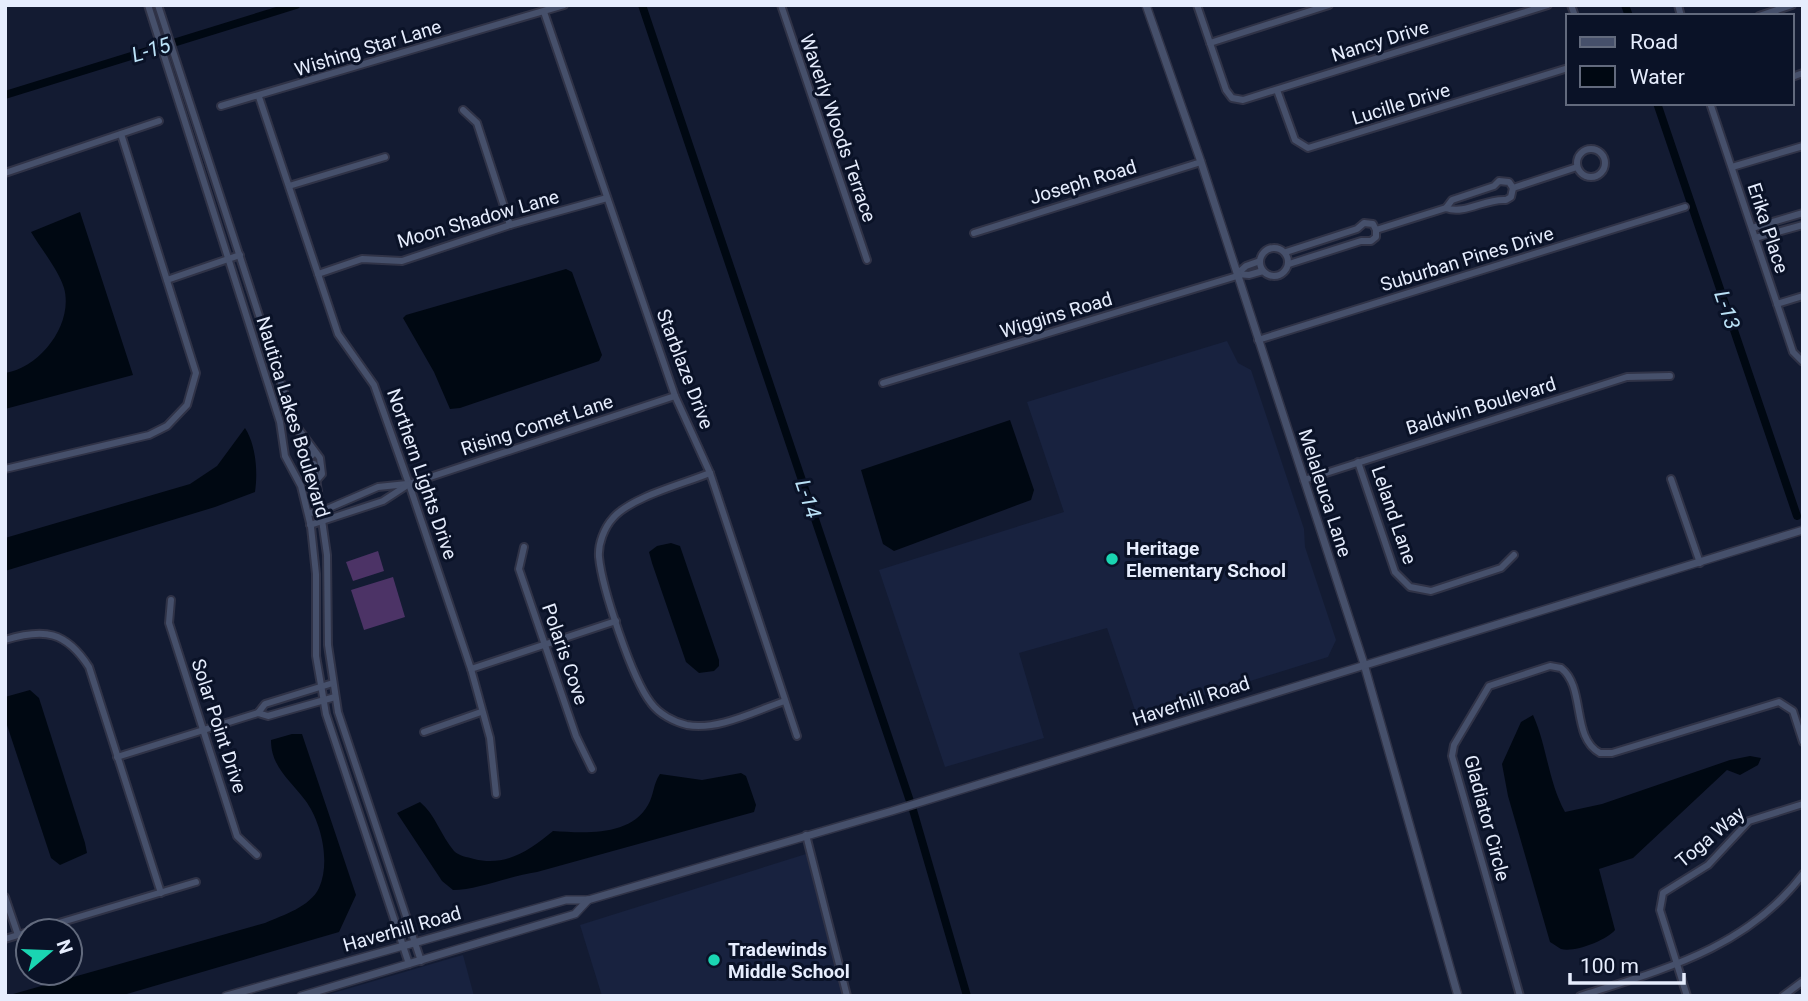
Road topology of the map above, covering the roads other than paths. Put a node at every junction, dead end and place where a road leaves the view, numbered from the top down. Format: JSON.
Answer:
{"nodes":[{"id":1,"x":148,"y":5,"type":"edge"},
{"id":2,"x":158,"y":5,"type":"edge"},
{"id":3,"x":564,"y":5,"type":"edge"},
{"id":4,"x":781,"y":5,"type":"edge"},
{"id":5,"x":1146,"y":5,"type":"edge"},
{"id":6,"x":1197,"y":5,"type":"edge"},
{"id":7,"x":1329,"y":5,"type":"edge"},
{"id":8,"x":1548,"y":5,"type":"edge"},
{"id":9,"x":1793,"y":5,"type":"edge"},
{"id":10,"x":544,"y":12,"type":"junction"},
{"id":11,"x":1765,"y":14,"type":"edge"},
{"id":12,"x":1210,"y":43,"type":"junction"},
{"id":13,"x":1566,"y":69,"type":"edge"},
{"id":14,"x":1277,"y":90,"type":"junction"},
{"id":15,"x":259,"y":97,"type":"junction"},
{"id":16,"x":1711,"y":105,"type":"edge"},
{"id":17,"x":221,"y":106,"type":"dead end"},
{"id":18,"x":463,"y":110,"type":"dead end"},
{"id":19,"x":159,"y":121,"type":"dead end"},
{"id":20,"x":121,"y":134,"type":"junction"},
{"id":21,"x":1803,"y":146,"type":"edge"},
{"id":22,"x":385,"y":157,"type":"dead end"},
{"id":23,"x":1201,"y":162,"type":"junction"},
{"id":24,"x":1577,"y":167,"type":"junction"},
{"id":25,"x":1731,"y":167,"type":"junction"},
{"id":26,"x":5,"y":173,"type":"edge"},
{"id":27,"x":289,"y":186,"type":"junction"},
{"id":28,"x":1513,"y":188,"type":"junction"},
{"id":29,"x":607,"y":198,"type":"junction"},
{"id":30,"x":1685,"y":207,"type":"dead end"},
{"id":31,"x":1446,"y":208,"type":"junction"},
{"id":32,"x":1803,"y":213,"type":"edge"},
{"id":33,"x":510,"y":225,"type":"junction"},
{"id":34,"x":1803,"y":225,"type":"edge"},
{"id":35,"x":1752,"y":228,"type":"junction"},
{"id":36,"x":1376,"y":230,"type":"junction"},
{"id":37,"x":974,"y":233,"type":"dead end"},
{"id":38,"x":1755,"y":239,"type":"junction"},
{"id":39,"x":1286,"y":252,"type":"junction"},
{"id":40,"x":240,"y":255,"type":"junction"},
{"id":41,"x":229,"y":259,"type":"junction"},
{"id":42,"x":867,"y":260,"type":"dead end"},
{"id":43,"x":1260,"y":261,"type":"junction"},
{"id":44,"x":1289,"y":264,"type":"junction"},
{"id":45,"x":1263,"y":271,"type":"junction"},
{"id":46,"x":318,"y":274,"type":"junction"},
{"id":47,"x":1237,"y":275,"type":"junction"},
{"id":48,"x":167,"y":280,"type":"junction"},
{"id":49,"x":1803,"y":296,"type":"edge"},
{"id":50,"x":1777,"y":304,"type":"junction"},
{"id":51,"x":1258,"y":340,"type":"junction"},
{"id":52,"x":1801,"y":361,"type":"edge"},
{"id":53,"x":1670,"y":376,"type":"dead end"},
{"id":54,"x":883,"y":383,"type":"dead end"},
{"id":55,"x":676,"y":396,"type":"junction"},
{"id":56,"x":294,"y":423,"type":"junction"},
{"id":57,"x":312,"y":455,"type":"dead end"},
{"id":58,"x":1358,"y":461,"type":"junction"},
{"id":59,"x":314,"y":464,"type":"dead end"},
{"id":60,"x":5,"y":469,"type":"edge"},
{"id":61,"x":710,"y":474,"type":"junction"},
{"id":62,"x":1671,"y":479,"type":"dead end"},
{"id":63,"x":1304,"y":480,"type":"junction"},
{"id":64,"x":316,"y":482,"type":"junction"},
{"id":65,"x":409,"y":484,"type":"junction"},
{"id":66,"x":320,"y":512,"type":"junction"},
{"id":67,"x":307,"y":513,"type":"junction"},
{"id":68,"x":321,"y":522,"type":"junction"},
{"id":69,"x":310,"y":525,"type":"junction"},
{"id":70,"x":1803,"y":530,"type":"edge"},
{"id":71,"x":524,"y":547,"type":"dead end"},
{"id":72,"x":1514,"y":555,"type":"dead end"},
{"id":73,"x":1700,"y":563,"type":"junction"},
{"id":74,"x":171,"y":600,"type":"dead end"},
{"id":75,"x":616,"y":621,"type":"junction"},
{"id":76,"x":5,"y":639,"type":"edge"},
{"id":77,"x":544,"y":644,"type":"junction"},
{"id":78,"x":1364,"y":664,"type":"junction"},
{"id":79,"x":471,"y":669,"type":"junction"},
{"id":80,"x":333,"y":683,"type":"junction"},
{"id":81,"x":321,"y":687,"type":"junction"},
{"id":82,"x":335,"y":697,"type":"junction"},
{"id":83,"x":323,"y":700,"type":"junction"},
{"id":84,"x":785,"y":701,"type":"junction"},
{"id":85,"x":481,"y":712,"type":"junction"},
{"id":86,"x":258,"y":713,"type":"junction"},
{"id":87,"x":204,"y":729,"type":"junction"},
{"id":88,"x":424,"y":732,"type":"dead end"},
{"id":89,"x":797,"y":737,"type":"dead end"},
{"id":90,"x":1803,"y":742,"type":"edge"},
{"id":91,"x":117,"y":757,"type":"junction"},
{"id":92,"x":592,"y":769,"type":"dead end"},
{"id":93,"x":496,"y":794,"type":"dead end"},
{"id":94,"x":1803,"y":804,"type":"edge"},
{"id":95,"x":806,"y":835,"type":"junction"},
{"id":96,"x":257,"y":855,"type":"dead end"},
{"id":97,"x":1803,"y":874,"type":"edge"},
{"id":98,"x":197,"y":882,"type":"dead end"},
{"id":99,"x":161,"y":893,"type":"junction"},
{"id":100,"x":5,"y":897,"type":"edge"},
{"id":101,"x":588,"y":900,"type":"junction"},
{"id":102,"x":80,"y":917,"type":"edge"},
{"id":103,"x":14,"y":923,"type":"edge"},
{"id":104,"x":414,"y":941,"type":"junction"},
{"id":105,"x":402,"y":944,"type":"junction"},
{"id":106,"x":421,"y":961,"type":"junction"},
{"id":107,"x":409,"y":964,"type":"junction"},
{"id":108,"x":1677,"y":965,"type":"junction"},
{"id":109,"x":1803,"y":981,"type":"edge"},
{"id":110,"x":226,"y":996,"type":"edge"},
{"id":111,"x":301,"y":996,"type":"edge"},
{"id":112,"x":847,"y":996,"type":"edge"},
{"id":113,"x":1458,"y":996,"type":"edge"},
{"id":114,"x":1520,"y":996,"type":"edge"},
{"id":115,"x":1580,"y":996,"type":"edge"},
{"id":116,"x":1687,"y":996,"type":"edge"},
{"id":117,"x":1783,"y":996,"type":"edge"}],
"edges":[{"from":1,"to":41,"type":"street","name":"Nautica Lakes Boulevard"},
{"from":2,"to":40,"type":"street","name":"Nautica Lakes Boulevard"},
{"from":3,"to":10,"type":"street","name":"Wishing Star Lane"},
{"from":4,"to":42,"type":"street","name":"Waverly Woods Terrace"},
{"from":5,"to":23,"type":"street","name":"Melaleuca Lane"},
{"from":6,"to":12,"type":"street"},
{"from":7,"to":12,"type":"street"},
{"from":8,"to":14,"type":"street","name":"Nancy Drive"},
{"from":9,"to":11,"type":"street"},
{"from":10,"to":15,"type":"street","name":"Wishing Star Lane"},
{"from":10,"to":29,"type":"street","name":"Starblaze Drive"},
{"from":12,"to":14,"type":"street","name":"Nancy Drive"},
{"from":13,"to":14,"type":"street","name":"Lucille Drive"},
{"from":15,"to":17,"type":"street","name":"Wishing Star Lane"},
{"from":15,"to":27,"type":"street","name":"Northern Lights Drive"},
{"from":16,"to":25,"type":"street","name":"Erika Place"},
{"from":18,"to":33,"type":"street"},
{"from":19,"to":20,"type":"street"},
{"from":20,"to":26,"type":"street"},
{"from":20,"to":48,"type":"street"},
{"from":21,"to":25,"type":"street"},
{"from":22,"to":27,"type":"street"},
{"from":23,"to":37,"type":"street","name":"Joseph Road"},
{"from":23,"to":47,"type":"street","name":"Melaleuca Lane"},
{"from":24,"to":24,"type":"street"},
{"from":24,"to":28,"type":"street"},
{"from":25,"to":35,"type":"street","name":"Erika Place"},
{"from":27,"to":46,"type":"street","name":"Northern Lights Drive"},
{"from":28,"to":31,"type":"street"},
{"from":28,"to":31,"type":"street"},
{"from":29,"to":33,"type":"street","name":"Moon Shadow Lane"},
{"from":29,"to":55,"type":"street","name":"Starblaze Drive"},
{"from":30,"to":51,"type":"street","name":"Suburban Pines Drive"},
{"from":31,"to":36,"type":"street"},
{"from":32,"to":35,"type":"street"},
{"from":33,"to":46,"type":"street","name":"Moon Shadow Lane"},
{"from":34,"to":38,"type":"street"},
{"from":35,"to":38,"type":"street","name":"Erika Place"},
{"from":36,"to":39,"type":"street"},
{"from":36,"to":44,"type":"street"},
{"from":38,"to":50,"type":"street","name":"Erika Place"},
{"from":39,"to":43,"type":"street"},
{"from":39,"to":44,"type":"street"},
{"from":40,"to":41,"type":"street"},
{"from":40,"to":56,"type":"street","name":"Nautica Lakes Boulevard"},
{"from":41,"to":48,"type":"street"},
{"from":41,"to":67,"type":"street","name":"Nautica Lakes Boulevard"},
{"from":43,"to":45,"type":"street"},
{"from":43,"to":47,"type":"street"},
{"from":44,"to":45,"type":"street"},
{"from":45,"to":47,"type":"street"},
{"from":46,"to":65,"type":"street","name":"Northern Lights Drive"},
{"from":47,"to":51,"type":"street","name":"Melaleuca Lane"},
{"from":47,"to":54,"type":"street","name":"Wiggins Road"},
{"from":48,"to":60,"type":"street"},
{"from":49,"to":50,"type":"street"},
{"from":50,"to":52,"type":"street","name":"Erika Place"},
{"from":51,"to":63,"type":"street","name":"Melaleuca Lane"},
{"from":53,"to":58,"type":"street","name":"Baldwin Boulevard"},
{"from":55,"to":61,"type":"street","name":"Starblaze Drive"},
{"from":55,"to":65,"type":"street","name":"Rising Comet Lane"},
{"from":56,"to":57,"type":"street","name":"Nautica Lakes Boulevard"},
{"from":56,"to":64,"type":"street","name":"Nautica Lakes Boulevard"},
{"from":58,"to":63,"type":"street","name":"Baldwin Boulevard"},
{"from":58,"to":72,"type":"street","name":"Leland Lane"},
{"from":59,"to":64,"type":"street","name":"Nautica Lakes Boulevard"},
{"from":61,"to":75,"type":"street"},
{"from":61,"to":84,"type":"street","name":"Starblaze Drive"},
{"from":62,"to":73,"type":"street"},
{"from":63,"to":78,"type":"street","name":"Melaleuca Lane"},
{"from":64,"to":66,"type":"street","name":"Nautica Lakes Boulevard"},
{"from":65,"to":66,"type":"street","name":"Rising Comet Lane"},
{"from":65,"to":68,"type":"street","name":"Rising Comet Lane"},
{"from":65,"to":79,"type":"street","name":"Northern Lights Drive"},
{"from":66,"to":67,"type":"street","name":"Rising Comet Lane"},
{"from":66,"to":68,"type":"street","name":"Nautica Lakes Boulevard"},
{"from":67,"to":69,"type":"street","name":"Nautica Lakes Boulevard"},
{"from":68,"to":69,"type":"street","name":"Rising Comet Lane"},
{"from":68,"to":80,"type":"street","name":"Nautica Lakes Boulevard"},
{"from":69,"to":81,"type":"street","name":"Nautica Lakes Boulevard"},
{"from":70,"to":73,"type":"street","name":"Haverhill Road"},
{"from":71,"to":77,"type":"street","name":"Polaris Cove"},
{"from":73,"to":78,"type":"street","name":"Haverhill Road"},
{"from":74,"to":87,"type":"street","name":"Solar Point Drive"},
{"from":75,"to":77,"type":"street"},
{"from":75,"to":84,"type":"street"},
{"from":76,"to":91,"type":"street"},
{"from":77,"to":79,"type":"street"},
{"from":77,"to":92,"type":"street","name":"Polaris Cove"},
{"from":78,"to":95,"type":"street","name":"Haverhill Road"},
{"from":78,"to":113,"type":"street","name":"Melaleuca Lane"},
{"from":79,"to":85,"type":"street","name":"Northern Lights Drive"},
{"from":80,"to":81,"type":"street"},
{"from":80,"to":82,"type":"street","name":"Nautica Lakes Boulevard"},
{"from":81,"to":83,"type":"street","name":"Nautica Lakes Boulevard"},
{"from":81,"to":86,"type":"street"},
{"from":82,"to":83,"type":"street"},
{"from":82,"to":104,"type":"street","name":"Nautica Lakes Boulevard"},
{"from":83,"to":86,"type":"street"},
{"from":83,"to":105,"type":"street","name":"Nautica Lakes Boulevard"},
{"from":84,"to":89,"type":"street","name":"Starblaze Drive"},
{"from":85,"to":88,"type":"street"},
{"from":85,"to":93,"type":"street","name":"Northern Lights Drive"},
{"from":86,"to":87,"type":"street"},
{"from":87,"to":91,"type":"street"},
{"from":87,"to":96,"type":"street","name":"Solar Point Drive"},
{"from":90,"to":114,"type":"street","name":"Gladiator Circle"},
{"from":91,"to":99,"type":"street"},
{"from":94,"to":108,"type":"street","name":"Toga Way"},
{"from":95,"to":101,"type":"street","name":"Haverhill Road"},
{"from":95,"to":112,"type":"street"},
{"from":97,"to":108,"type":"street"},
{"from":98,"to":99,"type":"street"},
{"from":99,"to":102,"type":"street"},
{"from":100,"to":103,"type":"street"},
{"from":101,"to":104,"type":"street","name":"Haverhill Road"},
{"from":101,"to":106,"type":"street","name":"Haverhill Road"},
{"from":104,"to":105,"type":"street","name":"Haverhill Road"},
{"from":104,"to":106,"type":"street","name":"Nautica Lakes Boulevard"},
{"from":105,"to":107,"type":"street","name":"Nautica Lakes Boulevard"},
{"from":105,"to":110,"type":"street","name":"Haverhill Road"},
{"from":106,"to":107,"type":"street","name":"Haverhill Road"},
{"from":107,"to":111,"type":"street","name":"Haverhill Road"},
{"from":108,"to":115,"type":"street"},
{"from":108,"to":116,"type":"street","name":"Toga Way"},
{"from":109,"to":117,"type":"street"}]}
